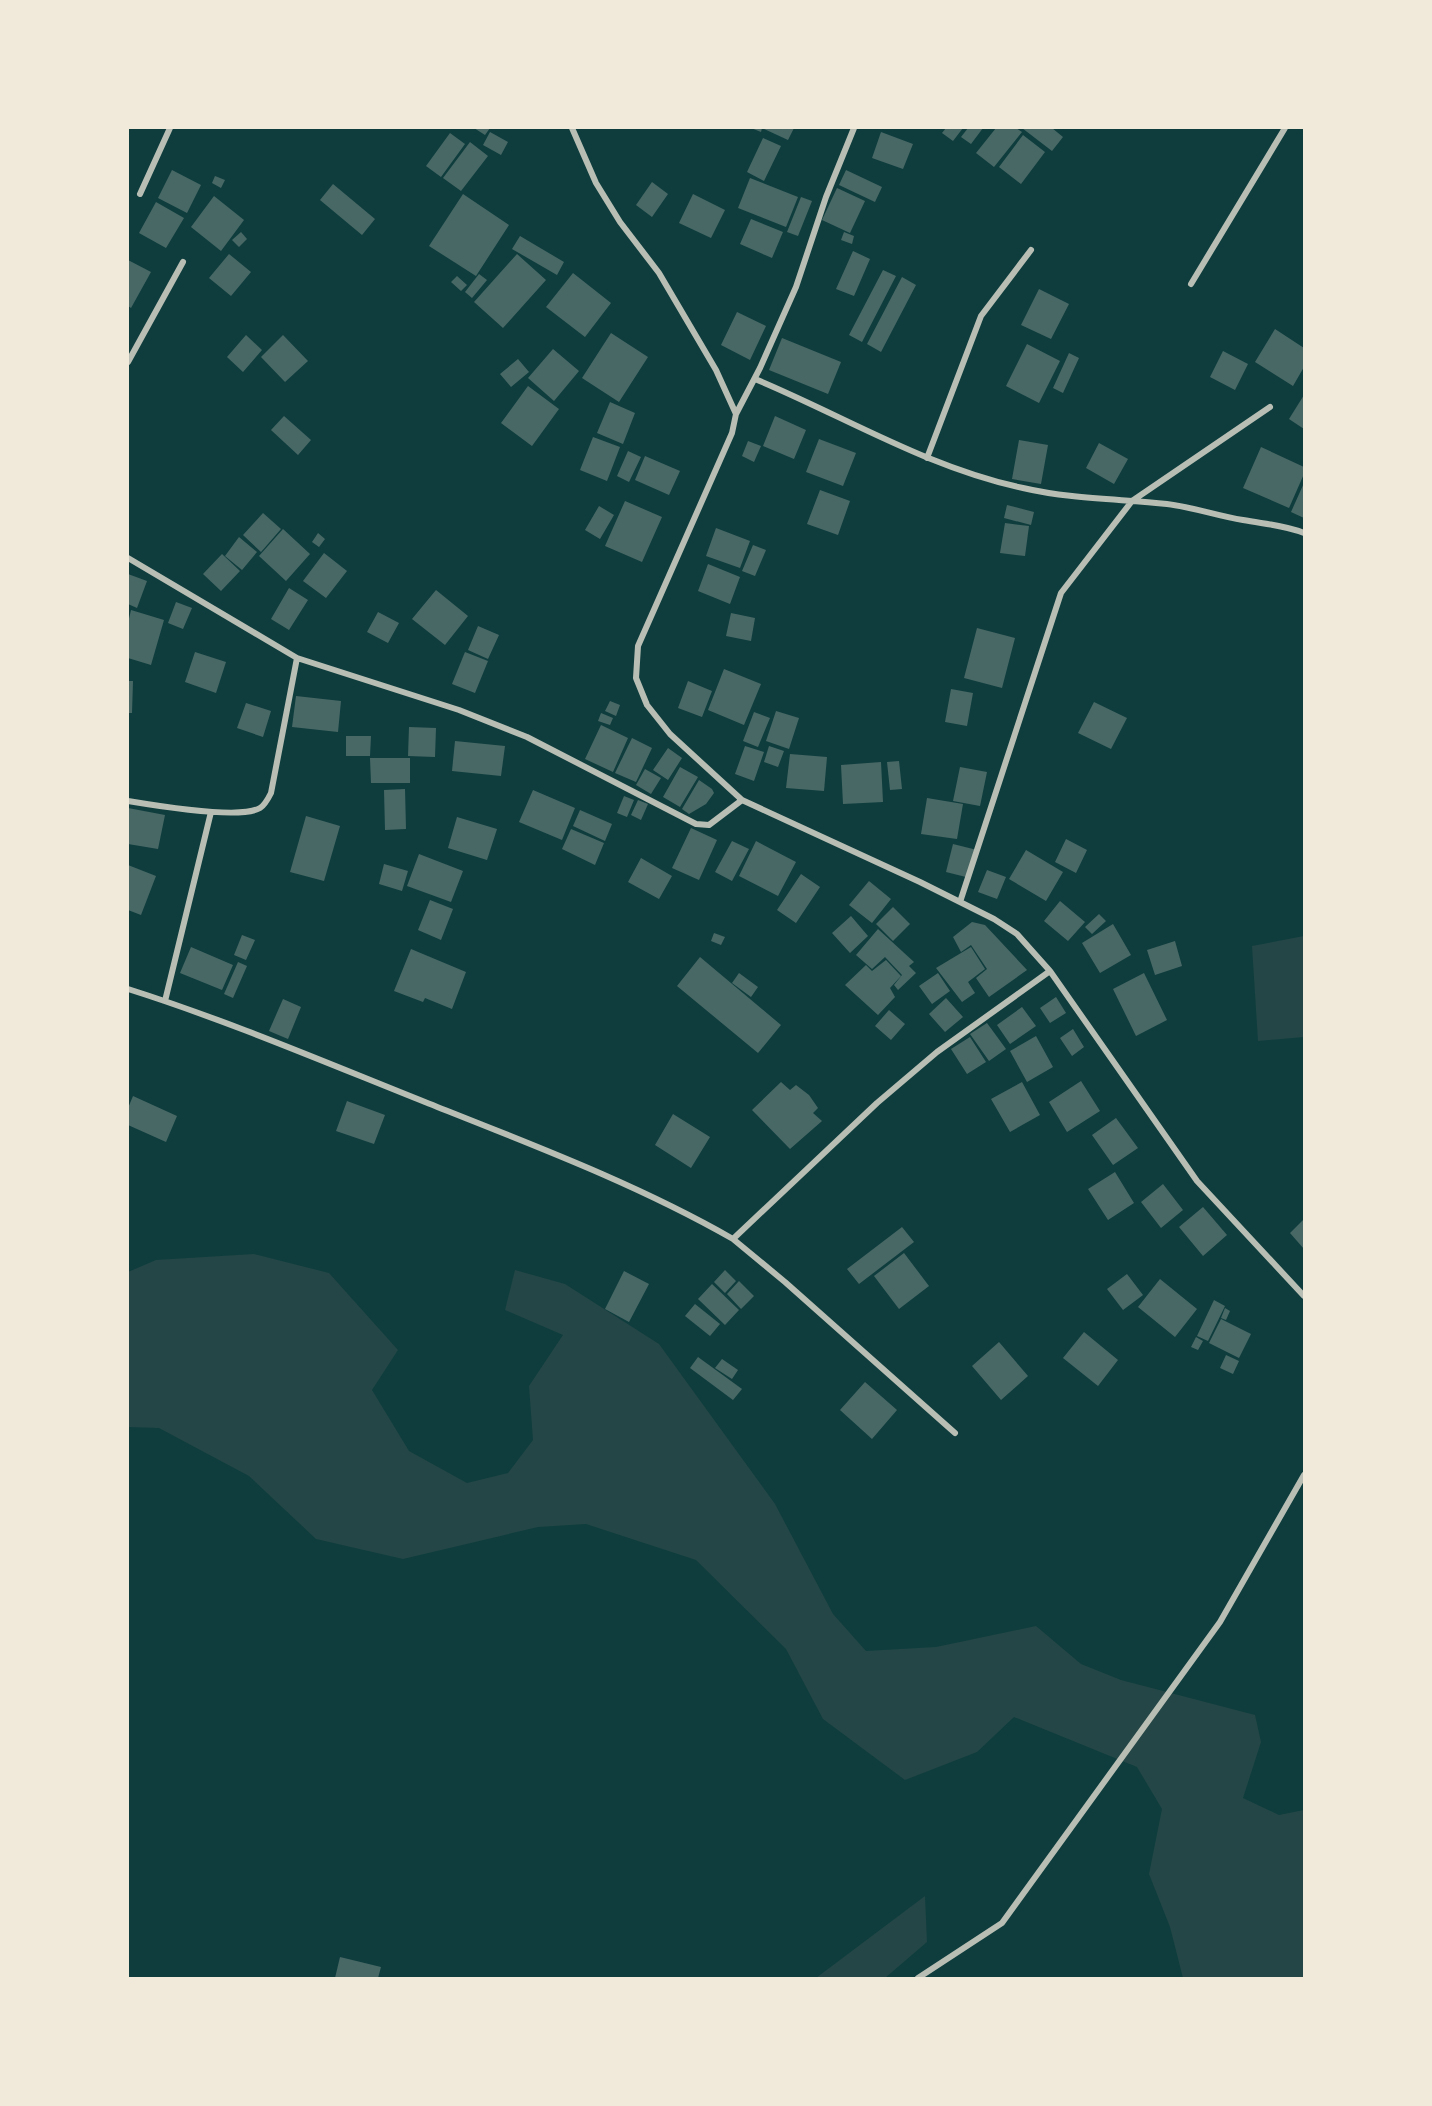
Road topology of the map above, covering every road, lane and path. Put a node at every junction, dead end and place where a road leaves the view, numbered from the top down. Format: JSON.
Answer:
{"nodes":[{"id":1,"x":170,"y":128,"type":"edge"},
{"id":2,"x":572,"y":128,"type":"edge"},
{"id":3,"x":854,"y":128,"type":"edge"},
{"id":4,"x":1285,"y":128,"type":"edge"},
{"id":5,"x":140,"y":194,"type":"dead end"},
{"id":6,"x":1031,"y":250,"type":"dead end"},
{"id":7,"x":183,"y":262,"type":"dead end"},
{"id":8,"x":1191,"y":284,"type":"dead end"},
{"id":9,"x":128,"y":362,"type":"edge"},
{"id":10,"x":755,"y":379,"type":"junction"},
{"id":11,"x":1270,"y":407,"type":"dead end"},
{"id":12,"x":736,"y":414,"type":"junction"},
{"id":13,"x":927,"y":458,"type":"junction"},
{"id":14,"x":1132,"y":501,"type":"junction"},
{"id":15,"x":1305,"y":533,"type":"edge"},
{"id":16,"x":128,"y":558,"type":"edge"},
{"id":17,"x":297,"y":658,"type":"junction"},
{"id":18,"x":742,"y":800,"type":"junction"},
{"id":19,"x":128,"y":801,"type":"edge"},
{"id":20,"x":211,"y":812,"type":"junction"},
{"id":21,"x":960,"y":902,"type":"junction"},
{"id":22,"x":1050,"y":971,"type":"junction"},
{"id":23,"x":128,"y":988,"type":"edge"},
{"id":24,"x":165,"y":1001,"type":"junction"},
{"id":25,"x":733,"y":1239,"type":"junction"},
{"id":26,"x":1305,"y":1296,"type":"edge"},
{"id":27,"x":955,"y":1433,"type":"dead end"},
{"id":28,"x":1305,"y":1475,"type":"edge"},
{"id":29,"x":918,"y":1978,"type":"edge"}],
"edges":[{"from":1,"to":5,"type":"street"},
{"from":2,"to":12,"type":"street"},
{"from":3,"to":10,"type":"street"},
{"from":4,"to":8,"type":"street"},
{"from":6,"to":13,"type":"street"},
{"from":7,"to":9,"type":"street"},
{"from":10,"to":12,"type":"street"},
{"from":10,"to":13,"type":"street"},
{"from":11,"to":14,"type":"street"},
{"from":12,"to":18,"type":"street"},
{"from":13,"to":14,"type":"street"},
{"from":14,"to":15,"type":"street"},
{"from":14,"to":21,"type":"street"},
{"from":16,"to":17,"type":"street"},
{"from":17,"to":18,"type":"street"},
{"from":17,"to":20,"type":"street"},
{"from":18,"to":21,"type":"street"},
{"from":19,"to":20,"type":"street"},
{"from":20,"to":24,"type":"street"},
{"from":21,"to":22,"type":"street"},
{"from":22,"to":25,"type":"street"},
{"from":22,"to":26,"type":"street"},
{"from":23,"to":24,"type":"street"},
{"from":24,"to":25,"type":"street"},
{"from":25,"to":27,"type":"street"},
{"from":28,"to":29,"type":"street"}]}
